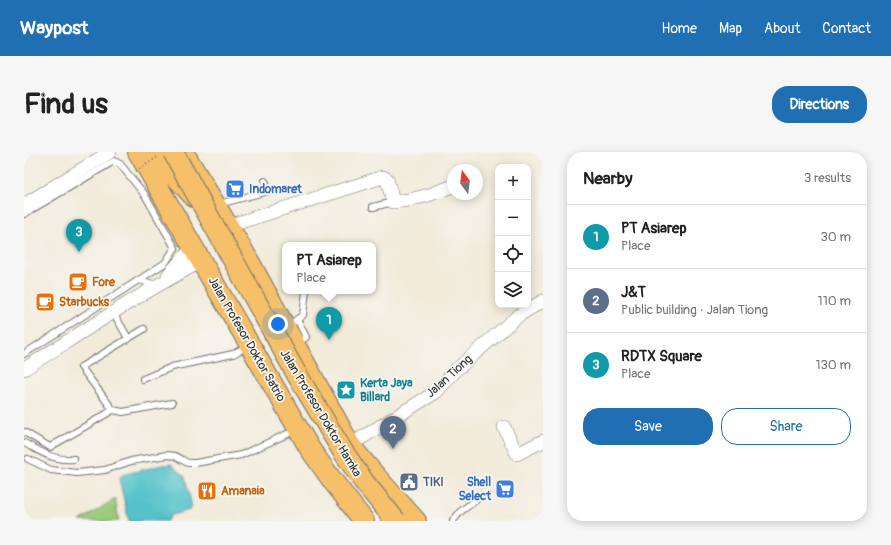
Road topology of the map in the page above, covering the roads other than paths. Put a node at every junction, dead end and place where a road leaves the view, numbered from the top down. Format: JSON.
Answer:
{"nodes":[{"id":1,"x":93,"y":152,"type":"edge"},
{"id":2,"x":110,"y":152,"type":"edge"},
{"id":3,"x":172,"y":154,"type":"edge"},
{"id":4,"x":137,"y":161,"type":"edge"},
{"id":5,"x":265,"y":181,"type":"dead end"},
{"id":6,"x":447,"y":188,"type":"edge"},
{"id":7,"x":24,"y":195,"type":"edge"},
{"id":8,"x":393,"y":202,"type":"junction"},
{"id":9,"x":24,"y":205,"type":"edge"},
{"id":10,"x":215,"y":205,"type":"junction"},
{"id":11,"x":373,"y":207,"type":"dead end"},
{"id":12,"x":24,"y":214,"type":"edge"},
{"id":13,"x":228,"y":226,"type":"junction"},
{"id":14,"x":245,"y":254,"type":"junction"},
{"id":15,"x":198,"y":255,"type":"junction"},
{"id":16,"x":139,"y":280,"type":"junction"},
{"id":17,"x":159,"y":284,"type":"junction"},
{"id":18,"x":306,"y":294,"type":"edge"},
{"id":19,"x":543,"y":301,"type":"edge"},
{"id":20,"x":112,"y":312,"type":"junction"},
{"id":21,"x":144,"y":329,"type":"dead end"},
{"id":22,"x":292,"y":331,"type":"junction"},
{"id":23,"x":128,"y":338,"type":"junction"},
{"id":24,"x":250,"y":345,"type":"junction"},
{"id":25,"x":48,"y":346,"type":"junction"},
{"id":26,"x":24,"y":354,"type":"edge"},
{"id":27,"x":24,"y":369,"type":"edge"},
{"id":28,"x":143,"y":379,"type":"dead end"},
{"id":29,"x":172,"y":403,"type":"dead end"},
{"id":30,"x":328,"y":406,"type":"junction"},
{"id":31,"x":113,"y":410,"type":"junction"},
{"id":32,"x":295,"y":424,"type":"junction"},
{"id":33,"x":504,"y":427,"type":"dead end"},
{"id":34,"x":24,"y":432,"type":"edge"},
{"id":35,"x":543,"y":441,"type":"edge"},
{"id":36,"x":24,"y":443,"type":"edge"},
{"id":37,"x":350,"y":445,"type":"junction"},
{"id":38,"x":28,"y":459,"type":"dead end"},
{"id":39,"x":74,"y":459,"type":"dead end"},
{"id":40,"x":324,"y":468,"type":"junction"},
{"id":41,"x":481,"y":496,"type":"dead end"},
{"id":42,"x":364,"y":521,"type":"edge"},
{"id":43,"x":380,"y":521,"type":"edge"},
{"id":44,"x":396,"y":521,"type":"edge"},
{"id":45,"x":416,"y":521,"type":"edge"},
{"id":46,"x":453,"y":521,"type":"edge"}],
"edges":[{"from":1,"to":7,"type":"street"},
{"from":2,"to":9,"type":"street"},
{"from":3,"to":10,"type":"main road"},
{"from":3,"to":14,"type":"main road"},
{"from":3,"to":43,"type":"main road","name":"Jalan Profesor Doktor Hamka"},
{"from":3,"to":44,"type":"main road","name":"Jalan Profesor Doktor Hamka","bridge":true},
{"from":4,"to":15,"type":"main road","name":"Jalan Profesor Doktor Satrio"},
{"from":5,"to":10,"type":"lane"},
{"from":6,"to":8,"type":"street"},
{"from":8,"to":11,"type":"lane"},
{"from":8,"to":13,"type":"street"},
{"from":10,"to":13,"type":"main road"},
{"from":12,"to":16,"type":"lane"},
{"from":13,"to":14,"type":"main road"},
{"from":14,"to":22,"type":"main road"},
{"from":15,"to":17,"type":"street"},
{"from":15,"to":24,"type":"main road","name":"Jalan Profesor Doktor Satrio"},
{"from":16,"to":17,"type":"lane"},
{"from":16,"to":25,"type":"lane"},
{"from":17,"to":20,"type":"street"},
{"from":18,"to":22,"type":"lane"},
{"from":19,"to":37,"type":"street","name":"Jalan Tiong"},
{"from":20,"to":23,"type":"lane"},
{"from":20,"to":25,"type":"street"},
{"from":21,"to":23,"type":"lane"},
{"from":22,"to":30,"type":"main road"},
{"from":23,"to":31,"type":"lane"},
{"from":24,"to":28,"type":"lane"},
{"from":24,"to":32,"type":"main road","name":"Jalan Profesor Doktor Satrio"},
{"from":25,"to":26,"type":"lane"},
{"from":25,"to":27,"type":"street"},
{"from":29,"to":31,"type":"lane"},
{"from":30,"to":32,"type":"main road"},
{"from":30,"to":37,"type":"main road"},
{"from":31,"to":34,"type":"lane"},
{"from":32,"to":38,"type":"lane"},
{"from":32,"to":40,"type":"main road","name":"Jalan Profesor Doktor Satrio"},
{"from":33,"to":35,"type":"street"},
{"from":36,"to":39,"type":"lane"},
{"from":37,"to":40,"type":"main road"},
{"from":37,"to":45,"type":"main road"},
{"from":40,"to":42,"type":"main road","name":"Jalan Profesor Doktor Satrio"},
{"from":41,"to":46,"type":"lane"}]}
